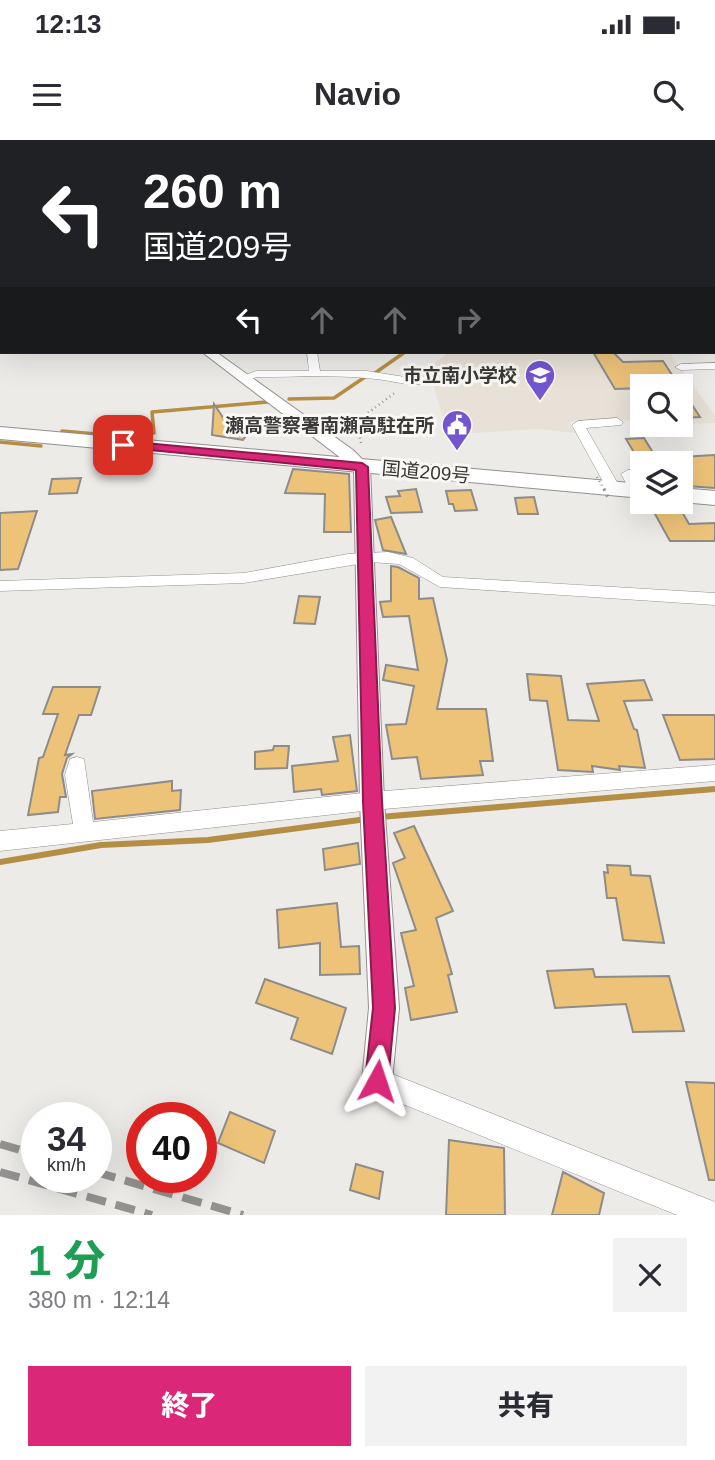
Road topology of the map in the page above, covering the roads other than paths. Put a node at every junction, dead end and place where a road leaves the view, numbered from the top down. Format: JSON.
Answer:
{"nodes":[{"id":1,"x":211,"y":354,"type":"edge"},
{"id":2,"x":312,"y":354,"type":"edge"},
{"id":3,"x":714,"y":366,"type":"edge"},
{"id":4,"x":681,"y":367,"type":"dead end"},
{"id":5,"x":315,"y":374,"type":"junction"},
{"id":6,"x":244,"y":378,"type":"junction"},
{"id":7,"x":432,"y":379,"type":"dead end"},
{"id":8,"x":617,"y":422,"type":"dead end"},
{"id":9,"x":0,"y":433,"type":"edge"},
{"id":10,"x":362,"y":458,"type":"junction"},
{"id":11,"x":623,"y":486,"type":"edge"},
{"id":12,"x":693,"y":494,"type":"edge"},
{"id":13,"x":715,"y":498,"type":"edge"},
{"id":14,"x":366,"y":555,"type":"junction"},
{"id":15,"x":0,"y":586,"type":"edge"},
{"id":16,"x":715,"y":598,"type":"edge"},
{"id":17,"x":77,"y":765,"type":"dead end"},
{"id":18,"x":715,"y":773,"type":"edge"},
{"id":19,"x":373,"y":815,"type":"junction"},
{"id":20,"x":85,"y":832,"type":"junction"},
{"id":21,"x":0,"y":841,"type":"edge"},
{"id":22,"x":377,"y":1081,"type":"joint"},
{"id":23,"x":712,"y":1215,"type":"edge"}],
"edges":[{"from":1,"to":6,"type":"street"},
{"from":2,"to":5,"type":"street"},
{"from":3,"to":4,"type":"street"},
{"from":5,"to":6,"type":"street"},
{"from":5,"to":7,"type":"street"},
{"from":6,"to":10,"type":"street"},
{"from":8,"to":11,"type":"street"},
{"from":9,"to":10,"type":"highway","name":"国道209号"},
{"from":10,"to":11,"type":"highway","name":"国道209号"},
{"from":10,"to":14,"type":"street"},
{"from":12,"to":13,"type":"highway"},
{"from":14,"to":15,"type":"street"},
{"from":14,"to":16,"type":"street"},
{"from":14,"to":19,"type":"street"},
{"from":17,"to":20,"type":"street"},
{"from":18,"to":19,"type":"street"},
{"from":19,"to":20,"type":"street"},
{"from":19,"to":22,"type":"street"},
{"from":20,"to":21,"type":"street"},
{"from":22,"to":23,"type":"street"}]}
